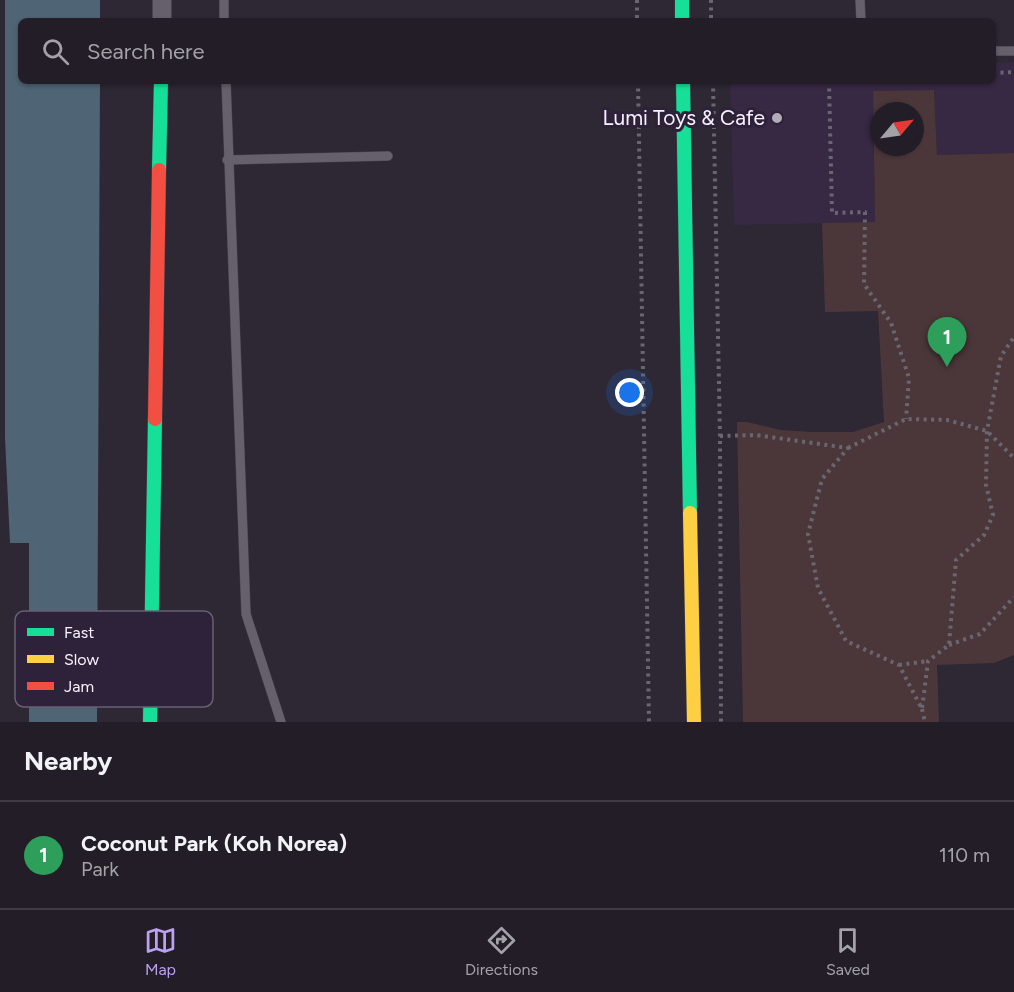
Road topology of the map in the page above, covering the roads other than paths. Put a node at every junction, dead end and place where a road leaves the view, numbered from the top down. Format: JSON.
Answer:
{"nodes":[{"id":1,"x":162,"y":0,"type":"edge"},
{"id":2,"x":224,"y":0,"type":"edge"},
{"id":3,"x":682,"y":0,"type":"edge"},
{"id":4,"x":860,"y":0,"type":"edge"},
{"id":5,"x":162,"y":18,"type":"edge"},
{"id":6,"x":225,"y":18,"type":"edge"},
{"id":7,"x":682,"y":18,"type":"edge"},
{"id":8,"x":861,"y":18,"type":"edge"},
{"id":9,"x":996,"y":51,"type":"edge"},
{"id":10,"x":1014,"y":51,"type":"edge"},
{"id":11,"x":161,"y":84,"type":"edge"},
{"id":12,"x":226,"y":84,"type":"edge"},
{"id":13,"x":683,"y":84,"type":"edge"},
{"id":14,"x":388,"y":156,"type":"dead end"},
{"id":15,"x":227,"y":160,"type":"junction"},
{"id":16,"x":152,"y":611,"type":"edge"},
{"id":17,"x":150,"y":707,"type":"edge"},
{"id":18,"x":150,"y":722,"type":"edge"},
{"id":19,"x":281,"y":722,"type":"edge"},
{"id":20,"x":694,"y":722,"type":"edge"}],
"edges":[{"from":1,"to":5,"type":"street"},
{"from":2,"to":6,"type":"lane"},
{"from":3,"to":7,"type":"main road"},
{"from":4,"to":8,"type":"lane"},
{"from":9,"to":10,"type":"lane"},
{"from":11,"to":16,"type":"main road"},
{"from":12,"to":15,"type":"lane"},
{"from":13,"to":20,"type":"main road"},
{"from":14,"to":15,"type":"lane"},
{"from":15,"to":19,"type":"lane"},
{"from":17,"to":18,"type":"main road"}]}
